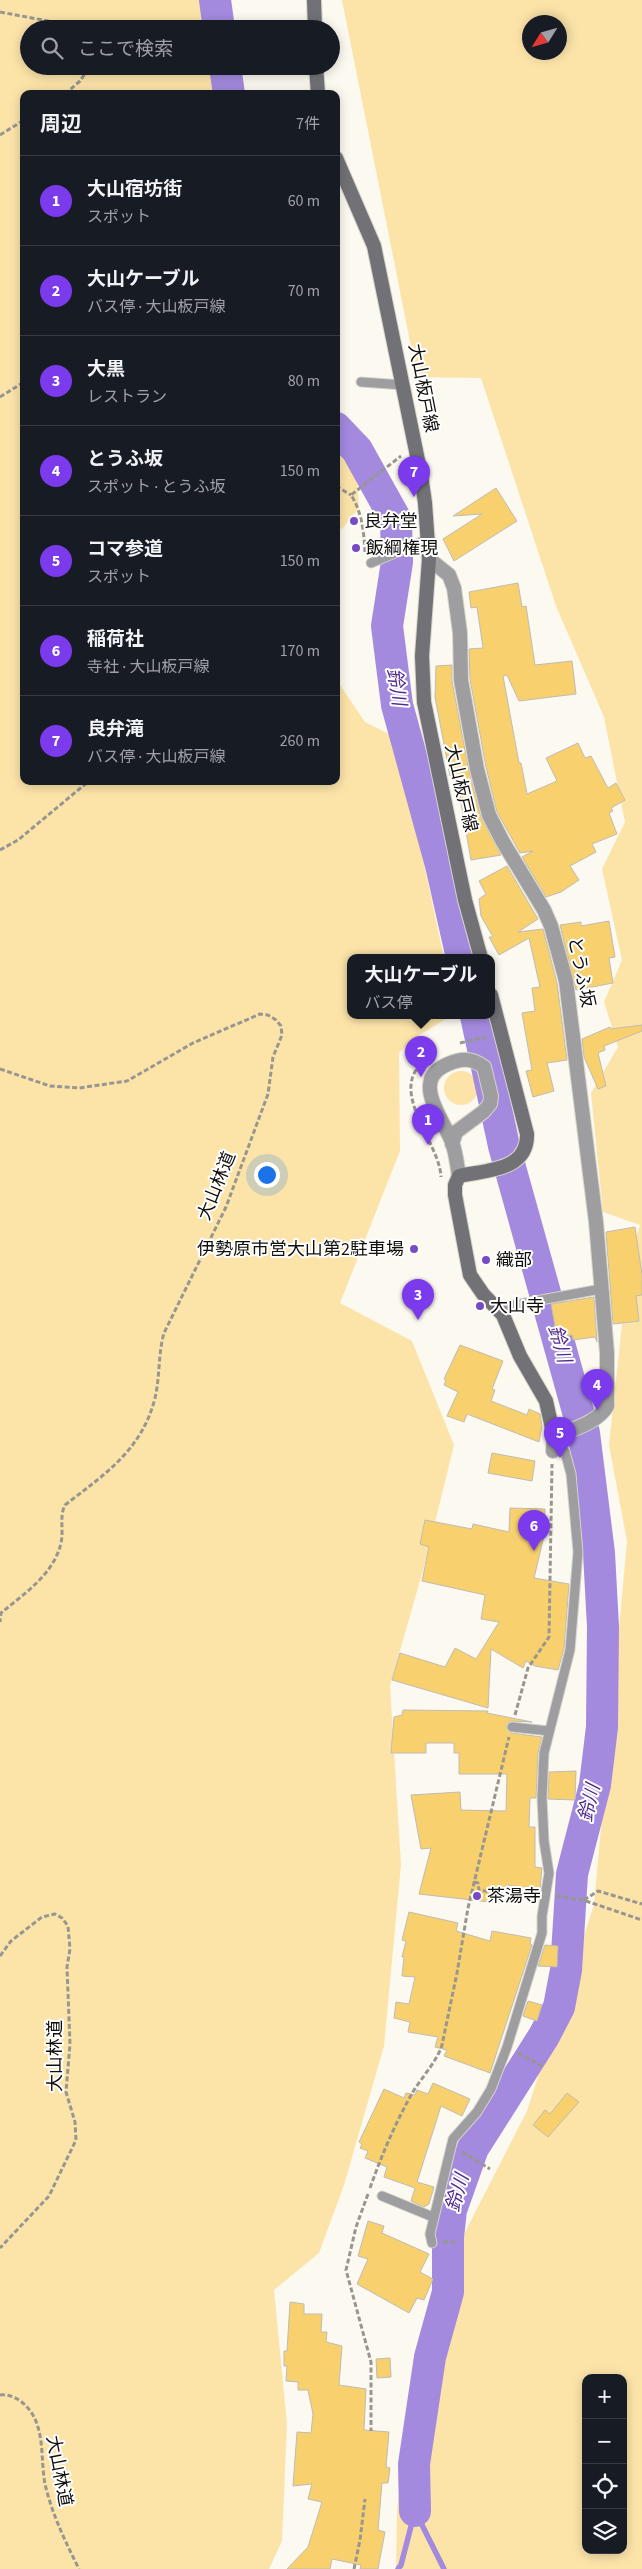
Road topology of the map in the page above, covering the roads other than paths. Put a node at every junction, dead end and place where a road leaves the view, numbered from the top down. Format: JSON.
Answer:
{"nodes":[{"id":1,"x":314,"y":0,"type":"edge"},
{"id":2,"x":315,"y":20,"type":"edge"},
{"id":3,"x":317,"y":75,"type":"edge"},
{"id":4,"x":318,"y":90,"type":"edge"},
{"id":5,"x":340,"y":167,"type":"edge"},
{"id":6,"x":361,"y":382,"type":"dead end"},
{"id":7,"x":403,"y":385,"type":"junction"},
{"id":8,"x":428,"y":539,"type":"junction"},
{"id":9,"x":429,"y":559,"type":"junction"},
{"id":10,"x":368,"y":561,"type":"road end"},
{"id":11,"x":481,"y":954,"type":"edge"},
{"id":12,"x":495,"y":1010,"type":"edge"},
{"id":13,"x":452,"y":1144,"type":"junction"},
{"id":14,"x":466,"y":1175,"type":"junction"},
{"id":15,"x":601,"y":1289,"type":"junction"},
{"id":16,"x":501,"y":1308,"type":"junction"},
{"id":17,"x":560,"y":1434,"type":"junction"},
{"id":18,"x":553,"y":1451,"type":"road end"},
{"id":19,"x":512,"y":1726,"type":"dead end"},
{"id":20,"x":549,"y":1731,"type":"junction"},
{"id":21,"x":382,"y":2196,"type":"dead end"},
{"id":22,"x":433,"y":2217,"type":"junction"},
{"id":23,"x":432,"y":2242,"type":"dead end"}],
"edges":[{"from":1,"to":2,"type":"main road"},
{"from":3,"to":4,"type":"main road"},
{"from":5,"to":7,"type":"main road","name":"大山板戸線"},
{"from":6,"to":7,"type":"lane"},
{"from":7,"to":8,"type":"main road","name":"大山板戸線"},
{"from":8,"to":9,"type":"main road","name":"大山板戸線"},
{"from":8,"to":10,"type":"lane"},
{"from":9,"to":11,"type":"main road","name":"大山板戸線"},
{"from":9,"to":15,"type":"street","name":"とうふ坂"},
{"from":12,"to":14,"type":"main road"},
{"from":13,"to":13,"type":"street"},
{"from":13,"to":14,"type":"street"},
{"from":14,"to":16,"type":"main road"},
{"from":15,"to":16,"type":"lane"},
{"from":15,"to":17,"type":"street","name":"とうふ坂"},
{"from":16,"to":17,"type":"main road"},
{"from":17,"to":18,"type":"street"},
{"from":17,"to":20,"type":"lane"},
{"from":19,"to":20,"type":"lane"},
{"from":20,"to":22,"type":"lane"},
{"from":21,"to":22,"type":"lane"},
{"from":22,"to":23,"type":"lane"}]}
